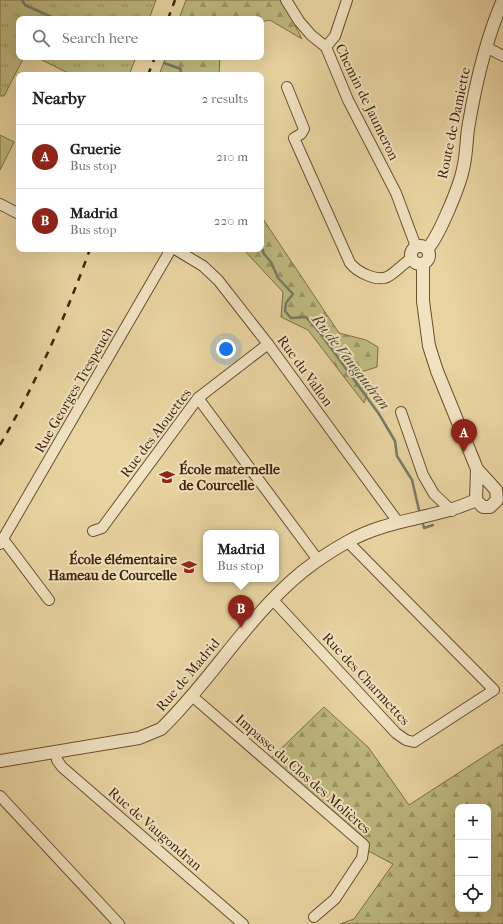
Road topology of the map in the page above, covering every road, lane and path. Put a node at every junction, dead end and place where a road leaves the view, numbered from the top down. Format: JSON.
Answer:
{"nodes":[{"id":1,"x":286,"y":0,"type":"edge"},
{"id":2,"x":347,"y":0,"type":"edge"},
{"id":3,"x":503,"y":0,"type":"edge"},
{"id":4,"x":326,"y":47,"type":"junction"},
{"id":5,"x":486,"y":47,"type":"junction"},
{"id":6,"x":503,"y":56,"type":"edge"},
{"id":7,"x":287,"y":87,"type":"dead end"},
{"id":8,"x":0,"y":204,"type":"edge"},
{"id":9,"x":16,"y":212,"type":"edge"},
{"id":10,"x":423,"y":248,"type":"junction"},
{"id":11,"x":169,"y":252,"type":"edge"},
{"id":12,"x":180,"y":252,"type":"edge"},
{"id":13,"x":417,"y":261,"type":"junction"},
{"id":14,"x":268,"y":344,"type":"junction"},
{"id":15,"x":198,"y":398,"type":"junction"},
{"id":16,"x":401,"y":412,"type":"dead end"},
{"id":17,"x":477,"y":469,"type":"junction"},
{"id":18,"x":493,"y":488,"type":"junction"},
{"id":19,"x":476,"y":496,"type":"junction"},
{"id":20,"x":500,"y":501,"type":"edge"},
{"id":21,"x":452,"y":511,"type":"junction"},
{"id":22,"x":398,"y":522,"type":"junction"},
{"id":23,"x":93,"y":531,"type":"dead end"},
{"id":24,"x":2,"y":542,"type":"edge"},
{"id":25,"x":348,"y":542,"type":"junction"},
{"id":26,"x":318,"y":560,"type":"junction"},
{"id":27,"x":49,"y":600,"type":"dead end"},
{"id":28,"x":273,"y":600,"type":"junction"},
{"id":29,"x":192,"y":696,"type":"junction"},
{"id":30,"x":56,"y":752,"type":"junction"},
{"id":31,"x":0,"y":761,"type":"edge"},
{"id":32,"x":0,"y":796,"type":"edge"},
{"id":33,"x":314,"y":917,"type":"dead end"},
{"id":34,"x":119,"y":924,"type":"edge"},
{"id":35,"x":243,"y":924,"type":"edge"}],
"edges":[{"from":1,"to":4,"type":"street","name":"Chemin de Jaumeron"},
{"from":2,"to":4,"type":"street"},
{"from":3,"to":5,"type":"street","name":"Route de Damiette"},
{"from":4,"to":10,"type":"street","name":"Chemin de Jaumeron"},
{"from":5,"to":6,"type":"street"},
{"from":5,"to":10,"type":"street","name":"Route de Damiette"},
{"from":7,"to":13,"type":"street"},
{"from":8,"to":9,"type":"street"},
{"from":10,"to":13,"type":"street","name":"Route de Damiette"},
{"from":11,"to":24,"type":"street","name":"Rue Georges Trespeuch"},
{"from":12,"to":14,"type":"street","name":"Rue du Vallon"},
{"from":13,"to":17,"type":"street"},
{"from":14,"to":15,"type":"street","name":"Rue des Alouettes"},
{"from":14,"to":22,"type":"street","name":"Rue du Vallon"},
{"from":15,"to":23,"type":"street","name":"Rue des Alouettes"},
{"from":15,"to":26,"type":"street"},
{"from":16,"to":21,"type":"street"},
{"from":17,"to":18,"type":"street"},
{"from":17,"to":19,"type":"street"},
{"from":18,"to":19,"type":"street"},
{"from":18,"to":20,"type":"street"},
{"from":19,"to":20,"type":"street"},
{"from":19,"to":21,"type":"street","name":"Rue de Madrid"},
{"from":21,"to":22,"type":"street","name":"Rue de Madrid"},
{"from":22,"to":25,"type":"street","name":"Rue de Madrid"},
{"from":24,"to":27,"type":"street"},
{"from":25,"to":26,"type":"street","name":"Rue de Madrid"},
{"from":25,"to":28,"type":"street","name":"Rue des Charmettes"},
{"from":26,"to":28,"type":"street","name":"Rue de Madrid"},
{"from":28,"to":29,"type":"street","name":"Rue de Madrid"},
{"from":29,"to":30,"type":"street","name":"Rue de Madrid"},
{"from":29,"to":33,"type":"street","name":"Impasse du Clos des Molières"},
{"from":30,"to":31,"type":"street","name":"Rue de Madrid"},
{"from":30,"to":35,"type":"street","name":"Rue de Vaugondran"},
{"from":32,"to":34,"type":"street"}]}
